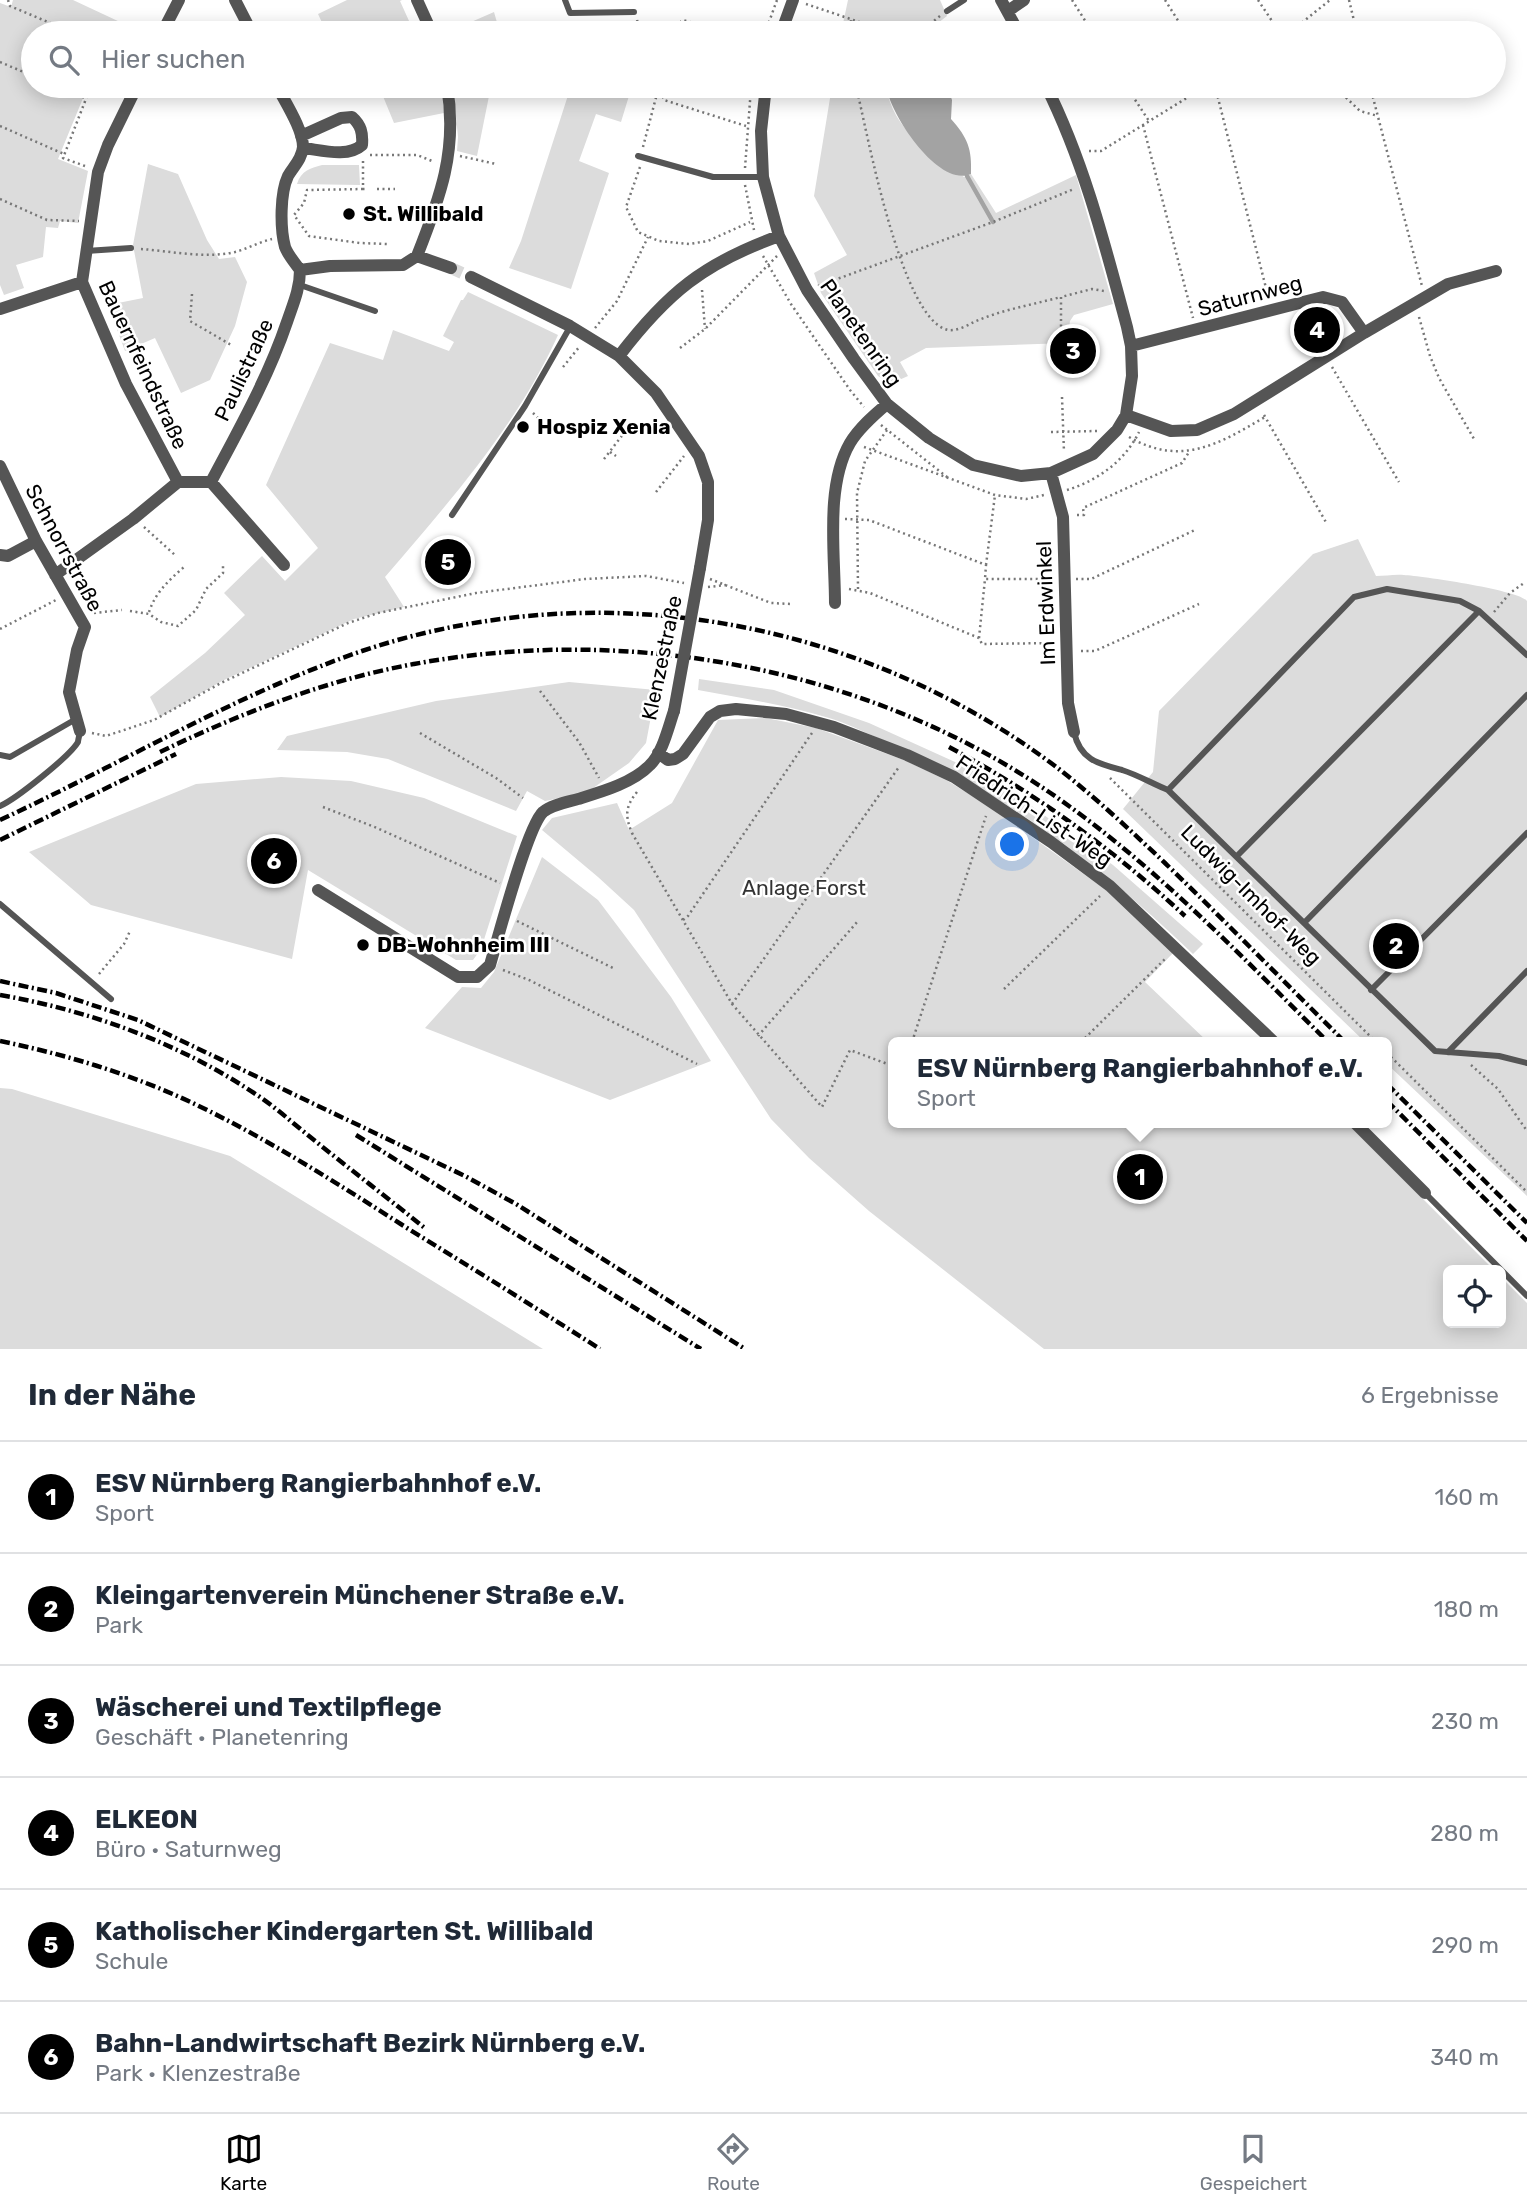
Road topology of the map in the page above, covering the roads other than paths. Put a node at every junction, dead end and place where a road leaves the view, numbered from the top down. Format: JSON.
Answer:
{"nodes":[{"id":1,"x":178,"y":0,"type":"edge"},
{"id":2,"x":235,"y":0,"type":"edge"},
{"id":3,"x":417,"y":0,"type":"edge"},
{"id":4,"x":565,"y":0,"type":"edge"},
{"id":5,"x":795,"y":0,"type":"edge"},
{"id":6,"x":964,"y":0,"type":"edge"},
{"id":7,"x":1024,"y":0,"type":"edge"},
{"id":8,"x":1004,"y":5,"type":"edge"},
{"id":9,"x":947,"y":11,"type":"road end"},
{"id":10,"x":634,"y":12,"type":"dead end"},
{"id":11,"x":168,"y":21,"type":"edge"},
{"id":12,"x":246,"y":21,"type":"edge"},
{"id":13,"x":427,"y":21,"type":"edge"},
{"id":14,"x":786,"y":21,"type":"edge"},
{"id":15,"x":1013,"y":21,"type":"edge"},
{"id":16,"x":130,"y":98,"type":"edge"},
{"id":17,"x":282,"y":98,"type":"edge"},
{"id":18,"x":449,"y":98,"type":"edge"},
{"id":19,"x":765,"y":98,"type":"edge"},
{"id":20,"x":1051,"y":98,"type":"edge"},
{"id":21,"x":640,"y":157,"type":"road end"},
{"id":22,"x":763,"y":177,"type":"junction"},
{"id":23,"x":782,"y":242,"type":"junction"},
{"id":24,"x":131,"y":248,"type":"road end"},
{"id":25,"x":85,"y":251,"type":"junction"},
{"id":26,"x":417,"y":256,"type":"junction"},
{"id":27,"x":451,"y":268,"type":"tunnel mouth"},
{"id":28,"x":300,"y":270,"type":"junction"},
{"id":29,"x":1496,"y":271,"type":"dead end"},
{"id":30,"x":471,"y":277,"type":"tunnel mouth"},
{"id":31,"x":82,"y":282,"type":"junction"},
{"id":32,"x":300,"y":285,"type":"junction"},
{"id":33,"x":0,"y":309,"type":"edge"},
{"id":34,"x":375,"y":311,"type":"dead end"},
{"id":35,"x":570,"y":326,"type":"junction"},
{"id":36,"x":1364,"y":333,"type":"junction"},
{"id":37,"x":1131,"y":346,"type":"junction"},
{"id":38,"x":619,"y":356,"type":"junction"},
{"id":39,"x":887,"y":404,"type":"junction"},
{"id":40,"x":1126,"y":415,"type":"junction"},
{"id":41,"x":0,"y":466,"type":"edge"},
{"id":42,"x":1051,"y":473,"type":"junction"},
{"id":43,"x":178,"y":482,"type":"junction"},
{"id":44,"x":211,"y":482,"type":"junction"},
{"id":45,"x":452,"y":515,"type":"dead end"},
{"id":46,"x":36,"y":541,"type":"junction"},
{"id":47,"x":0,"y":555,"type":"edge"},
{"id":48,"x":284,"y":565,"type":"dead end"},
{"id":49,"x":54,"y":575,"type":"junction"},
{"id":50,"x":835,"y":603,"type":"dead end"},
{"id":51,"x":1479,"y":611,"type":"junction"},
{"id":52,"x":1527,"y":655,"type":"edge"},
{"id":53,"x":1527,"y":695,"type":"edge"},
{"id":54,"x":79,"y":725,"type":"junction"},
{"id":55,"x":1074,"y":732,"type":"joint"},
{"id":56,"x":658,"y":753,"type":"junction"},
{"id":57,"x":0,"y":755,"type":"edge"},
{"id":58,"x":1168,"y":790,"type":"junction"},
{"id":59,"x":0,"y":806,"type":"edge"},
{"id":60,"x":1527,"y":833,"type":"edge"},
{"id":61,"x":1237,"y":856,"type":"junction"},
{"id":62,"x":318,"y":890,"type":"dead end"},
{"id":63,"x":0,"y":904,"type":"edge"},
{"id":64,"x":1304,"y":923,"type":"junction"},
{"id":65,"x":1527,"y":971,"type":"edge"},
{"id":66,"x":1371,"y":990,"type":"junction"},
{"id":67,"x":111,"y":999,"type":"dead end"},
{"id":68,"x":1269,"y":1037,"type":"edge"},
{"id":69,"x":1448,"y":1052,"type":"junction"},
{"id":70,"x":1527,"y":1063,"type":"edge"},
{"id":71,"x":1360,"y":1128,"type":"edge"},
{"id":72,"x":1425,"y":1193,"type":"joint"},
{"id":73,"x":1527,"y":1296,"type":"edge"}],
"edges":[{"from":1,"to":11,"type":"street"},
{"from":2,"to":12,"type":"street"},
{"from":3,"to":13,"type":"street"},
{"from":4,"to":10,"type":"lane"},
{"from":5,"to":14,"type":"street"},
{"from":6,"to":9,"type":"lane"},
{"from":7,"to":8,"type":"street"},
{"from":8,"to":15,"type":"street"},
{"from":16,"to":25,"type":"street","name":"Bauernfeindstraße"},
{"from":17,"to":28,"type":"street"},
{"from":18,"to":26,"type":"street"},
{"from":19,"to":22,"type":"street","name":"Planetenring"},
{"from":20,"to":37,"type":"street","name":"Planetenring"},
{"from":21,"to":22,"type":"lane"},
{"from":22,"to":23,"type":"street","name":"Planetenring"},
{"from":23,"to":38,"type":"street"},
{"from":23,"to":39,"type":"street","name":"Planetenring"},
{"from":24,"to":25,"type":"lane"},
{"from":25,"to":31,"type":"street","name":"Bauernfeindstraße"},
{"from":26,"to":27,"type":"street"},
{"from":26,"to":28,"type":"street"},
{"from":28,"to":32,"type":"street","name":"Paulistraße"},
{"from":29,"to":36,"type":"street"},
{"from":30,"to":35,"type":"street","name":"Klenzestraße"},
{"from":31,"to":33,"type":"street"},
{"from":31,"to":43,"type":"street","name":"Bauernfeindstraße"},
{"from":32,"to":34,"type":"lane"},
{"from":32,"to":44,"type":"street","name":"Paulistraße"},
{"from":35,"to":38,"type":"street","name":"Klenzestraße"},
{"from":35,"to":45,"type":"lane"},
{"from":36,"to":37,"type":"street","name":"Saturnweg"},
{"from":36,"to":40,"type":"street"},
{"from":37,"to":40,"type":"street","name":"Planetenring"},
{"from":38,"to":56,"type":"street","name":"Klenzestraße","bridge":true},
{"from":39,"to":42,"type":"street","name":"Planetenring"},
{"from":39,"to":50,"type":"street"},
{"from":40,"to":42,"type":"street","name":"Planetenring"},
{"from":41,"to":46,"type":"street","name":"Schnorrstraße"},
{"from":42,"to":55,"type":"street","name":"Im Erdwinkel"},
{"from":43,"to":44,"type":"street","name":"Bauernfeindstraße"},
{"from":43,"to":49,"type":"street"},
{"from":44,"to":48,"type":"street"},
{"from":46,"to":47,"type":"street"},
{"from":46,"to":49,"type":"street","name":"Schnorrstraße"},
{"from":49,"to":54,"type":"street","name":"Schnorrstraße"},
{"from":51,"to":52,"type":"lane"},
{"from":51,"to":58,"type":"lane"},
{"from":51,"to":61,"type":"lane"},
{"from":53,"to":64,"type":"lane"},
{"from":54,"to":57,"type":"lane"},
{"from":54,"to":59,"type":"lane"},
{"from":55,"to":58,"type":"lane"},
{"from":56,"to":62,"type":"street","name":"Klenzestraße"},
{"from":56,"to":68,"type":"street","name":"Friedrich-List-Weg"},
{"from":58,"to":61,"type":"lane"},
{"from":60,"to":66,"type":"lane"},
{"from":61,"to":64,"type":"lane"},
{"from":63,"to":67,"type":"lane"},
{"from":64,"to":66,"type":"lane"},
{"from":65,"to":69,"type":"lane"},
{"from":66,"to":69,"type":"lane"},
{"from":69,"to":70,"type":"lane"},
{"from":71,"to":72,"type":"street"},
{"from":72,"to":73,"type":"lane"}]}
